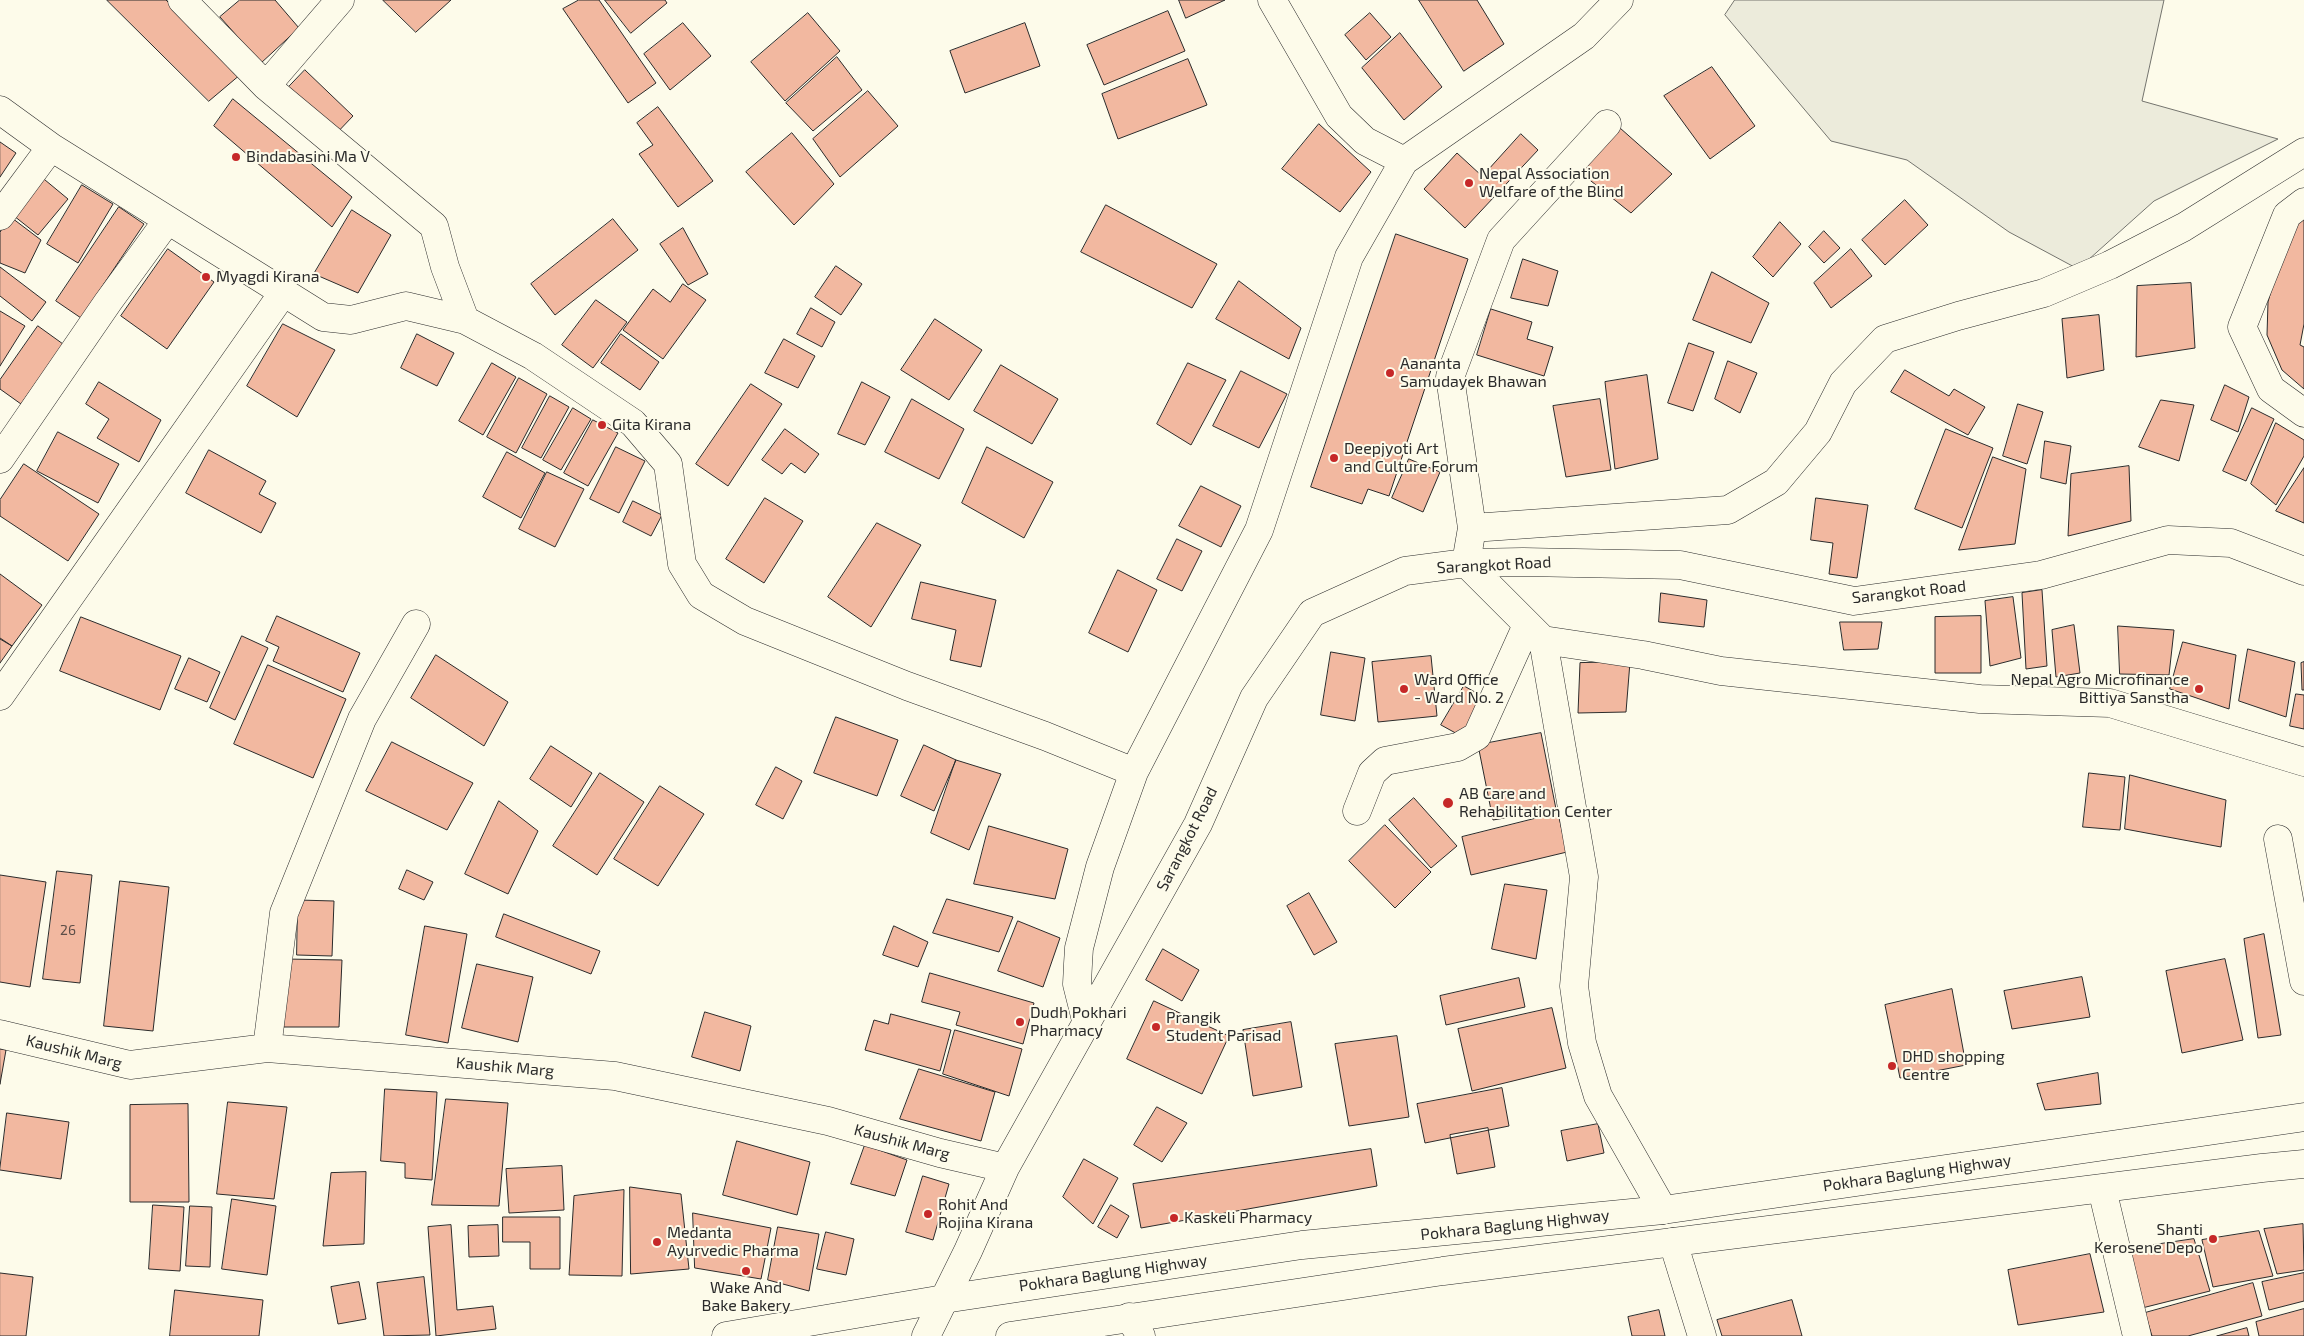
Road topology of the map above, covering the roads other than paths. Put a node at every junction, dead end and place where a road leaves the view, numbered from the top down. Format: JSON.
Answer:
{"nodes":[{"id":1,"x":182,"y":0,"type":"edge"},
{"id":2,"x":340,"y":0,"type":"edge"},
{"id":3,"x":1272,"y":0,"type":"edge"},
{"id":4,"x":1618,"y":0,"type":"edge"},
{"id":5,"x":266,"y":86,"type":"junction"},
{"id":6,"x":0,"y":110,"type":"edge"},
{"id":7,"x":1607,"y":124,"type":"dead end"},
{"id":8,"x":51,"y":147,"type":"junction"},
{"id":9,"x":2304,"y":152,"type":"edge"},
{"id":10,"x":1404,"y":161,"type":"junction"},
{"id":11,"x":2304,"y":202,"type":"edge"},
{"id":12,"x":0,"y":216,"type":"edge"},
{"id":13,"x":168,"y":221,"type":"junction"},
{"id":14,"x":283,"y":292,"type":"junction"},
{"id":15,"x":466,"y":320,"type":"junction"},
{"id":16,"x":2304,"y":413,"type":"edge"},
{"id":17,"x":0,"y":459,"type":"edge"},
{"id":18,"x":1472,"y":528,"type":"junction"},
{"id":19,"x":1466,"y":563,"type":"junction"},
{"id":20,"x":2304,"y":571,"type":"edge"},
{"id":21,"x":416,"y":624,"type":"dead end"},
{"id":22,"x":1535,"y":632,"type":"junction"},
{"id":23,"x":0,"y":696,"type":"edge"},
{"id":24,"x":2304,"y":762,"type":"edge"},
{"id":25,"x":1134,"y":772,"type":"junction"},
{"id":26,"x":1357,"y":811,"type":"dead end"},
{"id":27,"x":2278,"y":840,"type":"dead end"},
{"id":28,"x":2304,"y":981,"type":"edge"},
{"id":29,"x":1087,"y":1024,"type":"junction"},
{"id":30,"x":0,"y":1034,"type":"edge"},
{"id":31,"x":267,"y":1048,"type":"junction"},
{"id":32,"x":2304,"y":1117,"type":"edge"},
{"id":33,"x":2304,"y":1164,"type":"edge"},
{"id":34,"x":1005,"y":1168,"type":"junction"},
{"id":35,"x":2102,"y":1189,"type":"junction"},
{"id":36,"x":1664,"y":1210,"type":"junction"},
{"id":37,"x":1673,"y":1242,"type":"junction"},
{"id":38,"x":944,"y":1299,"type":"junction"},
{"id":39,"x":1135,"y":1326,"type":"edge"},
{"id":40,"x":726,"y":1336,"type":"edge"},
{"id":41,"x":926,"y":1336,"type":"edge"},
{"id":42,"x":1010,"y":1336,"type":"edge"},
{"id":43,"x":1702,"y":1336,"type":"edge"},
{"id":44,"x":2138,"y":1336,"type":"edge"}],
"edges":[{"from":1,"to":5,"type":"main road"},
{"from":2,"to":5,"type":"main road"},
{"from":3,"to":10,"type":"main road"},
{"from":4,"to":10,"type":"main road"},
{"from":5,"to":15,"type":"main road"},
{"from":6,"to":8,"type":"main road"},
{"from":7,"to":18,"type":"main road"},
{"from":8,"to":12,"type":"main road"},
{"from":8,"to":13,"type":"main road"},
{"from":9,"to":18,"type":"main road"},
{"from":10,"to":25,"type":"main road"},
{"from":11,"to":16,"type":"main road"},
{"from":13,"to":14,"type":"main road"},
{"from":13,"to":17,"type":"main road"},
{"from":14,"to":15,"type":"main road"},
{"from":14,"to":23,"type":"main road"},
{"from":15,"to":25,"type":"main road"},
{"from":18,"to":19,"type":"main road"},
{"from":19,"to":20,"type":"main road","name":"Sarangkot Road"},
{"from":19,"to":22,"type":"main road"},
{"from":19,"to":29,"type":"main road","name":"Sarangkot Road"},
{"from":21,"to":31,"type":"main road"},
{"from":22,"to":24,"type":"main road"},
{"from":22,"to":26,"type":"main road"},
{"from":22,"to":36,"type":"main road"},
{"from":25,"to":29,"type":"main road"},
{"from":27,"to":28,"type":"main road"},
{"from":29,"to":34,"type":"main road","name":"Sarangkot Road"},
{"from":30,"to":31,"type":"main road","name":"Kaushik Marg"},
{"from":31,"to":34,"type":"main road","name":"Kaushik Marg"},
{"from":32,"to":36,"type":"main road","name":"Pokhara Baglung Highway"},
{"from":33,"to":35,"type":"main road"},
{"from":34,"to":38,"type":"main road","name":"Sarangkot Road"},
{"from":35,"to":37,"type":"main road"},
{"from":35,"to":44,"type":"main road"},
{"from":36,"to":38,"type":"main road","name":"Pokhara Baglung Highway"},
{"from":37,"to":39,"type":"main road"},
{"from":37,"to":43,"type":"main road"},
{"from":38,"to":40,"type":"main road","name":"Pokhara Baglung Highway"},
{"from":38,"to":41,"type":"main road","name":"Sarangkot Road"},
{"from":39,"to":42,"type":"main road"}]}
